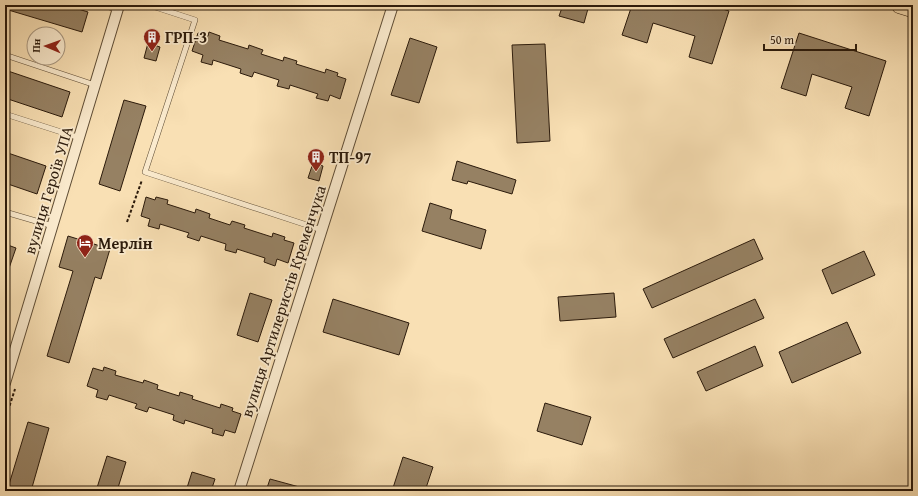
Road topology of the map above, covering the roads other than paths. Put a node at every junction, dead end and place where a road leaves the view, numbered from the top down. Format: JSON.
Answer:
{"nodes":[{"id":1,"x":103,"y":5,"type":"edge"},
{"id":2,"x":149,"y":5,"type":"edge"},
{"id":3,"x":393,"y":5,"type":"edge"},
{"id":4,"x":900,"y":5,"type":"edge"},
{"id":5,"x":119,"y":7,"type":"edge"},
{"id":6,"x":913,"y":9,"type":"edge"},
{"id":7,"x":5,"y":55,"type":"edge"},
{"id":8,"x":96,"y":85,"type":"junction"},
{"id":9,"x":5,"y":114,"type":"edge"},
{"id":10,"x":80,"y":138,"type":"junction"},
{"id":11,"x":5,"y":212,"type":"edge"},
{"id":12,"x":53,"y":226,"type":"junction"},
{"id":13,"x":322,"y":230,"type":"junction"},
{"id":14,"x":5,"y":383,"type":"edge"},
{"id":15,"x":239,"y":491,"type":"edge"}],
"edges":[{"from":1,"to":5,"type":"lane"},
{"from":2,"to":13,"type":"lane"},
{"from":3,"to":13,"type":"street","name":"вулиця Артилеристів Кременчука"},
{"from":4,"to":6,"type":"highway"},
{"from":5,"to":8,"type":"street","name":"вулиця Героїв УПА"},
{"from":7,"to":8,"type":"lane"},
{"from":8,"to":10,"type":"street","name":"вулиця Героїв УПА"},
{"from":9,"to":10,"type":"lane"},
{"from":10,"to":12,"type":"street","name":"вулиця Героїв УПА"},
{"from":11,"to":12,"type":"lane"},
{"from":12,"to":14,"type":"street","name":"вулиця Героїв УПА"},
{"from":13,"to":15,"type":"street","name":"вулиця Артилеристів Кременчука"}]}
